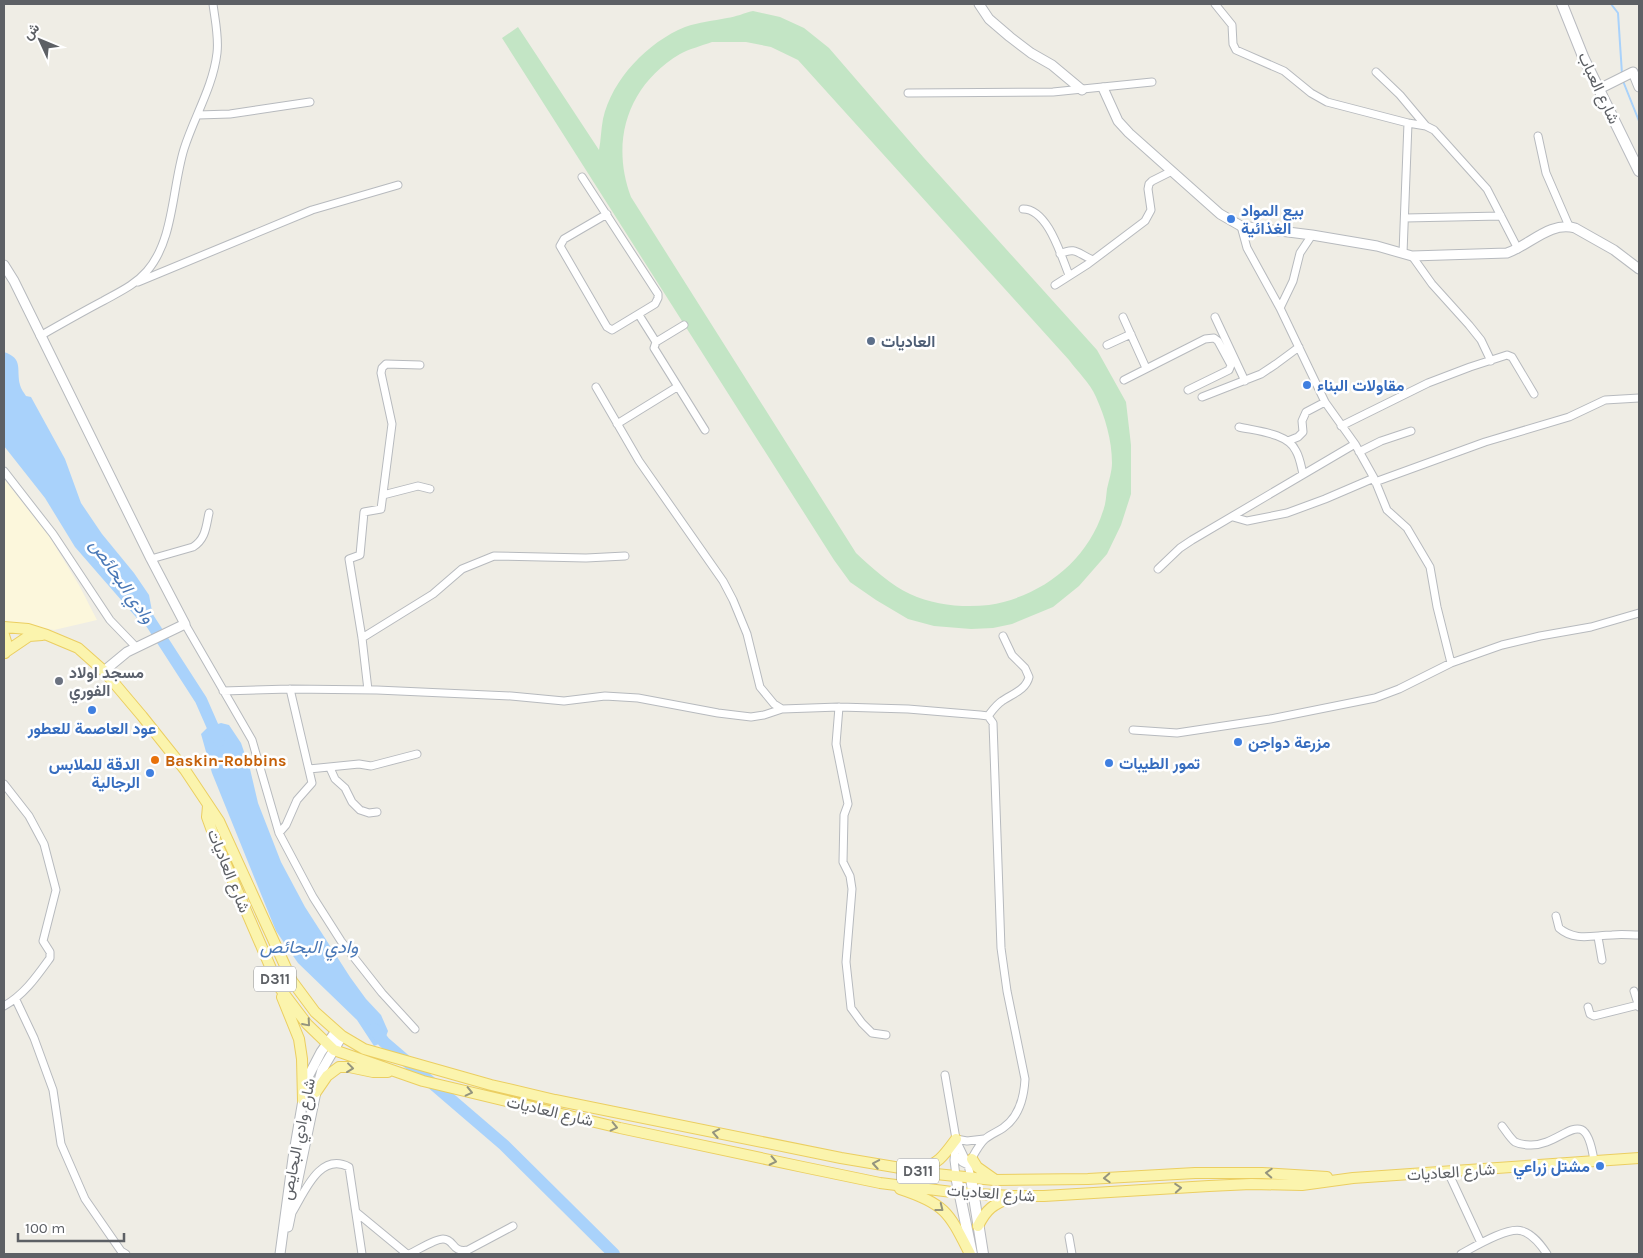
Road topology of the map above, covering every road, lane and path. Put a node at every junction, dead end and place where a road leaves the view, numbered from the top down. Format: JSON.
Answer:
{"nodes":[{"id":1,"x":213,"y":4,"type":"edge"},
{"id":2,"x":979,"y":4,"type":"edge"},
{"id":3,"x":1216,"y":4,"type":"edge"},
{"id":4,"x":1562,"y":4,"type":"edge"},
{"id":5,"x":1636,"y":71,"type":"edge"},
{"id":6,"x":1376,"y":72,"type":"dead end"},
{"id":7,"x":1152,"y":82,"type":"dead end"},
{"id":8,"x":1639,"y":87,"type":"edge"},
{"id":9,"x":1103,"y":88,"type":"junction"},
{"id":10,"x":1599,"y":89,"type":"junction"},
{"id":11,"x":1082,"y":90,"type":"junction"},
{"id":12,"x":908,"y":93,"type":"dead end"},
{"id":13,"x":310,"y":102,"type":"dead end"},
{"id":14,"x":198,"y":114,"type":"junction"},
{"id":15,"x":1408,"y":124,"type":"junction"},
{"id":16,"x":1426,"y":126,"type":"junction"},
{"id":17,"x":1538,"y":136,"type":"dead end"},
{"id":18,"x":1172,"y":171,"type":"junction"},
{"id":19,"x":1639,"y":171,"type":"edge"},
{"id":20,"x":582,"y":177,"type":"dead end"},
{"id":21,"x":398,"y":185,"type":"dead end"},
{"id":22,"x":1023,"y":210,"type":"dead end"},
{"id":23,"x":607,"y":214,"type":"junction"},
{"id":24,"x":1501,"y":216,"type":"junction"},
{"id":25,"x":1405,"y":218,"type":"junction"},
{"id":26,"x":1241,"y":226,"type":"junction"},
{"id":27,"x":1569,"y":226,"type":"junction"},
{"id":28,"x":1312,"y":235,"type":"junction"},
{"id":29,"x":1518,"y":250,"type":"junction"},
{"id":30,"x":1060,"y":254,"type":"junction"},
{"id":31,"x":1408,"y":254,"type":"junction"},
{"id":32,"x":1092,"y":260,"type":"junction"},
{"id":33,"x":4,"y":265,"type":"edge"},
{"id":34,"x":1639,"y":269,"type":"edge"},
{"id":35,"x":1069,"y":275,"type":"junction"},
{"id":36,"x":134,"y":284,"type":"junction"},
{"id":37,"x":1055,"y":285,"type":"dead end"},
{"id":38,"x":1280,"y":308,"type":"junction"},
{"id":39,"x":639,"y":315,"type":"junction"},
{"id":40,"x":1123,"y":317,"type":"dead end"},
{"id":41,"x":1215,"y":317,"type":"dead end"},
{"id":42,"x":684,"y":325,"type":"dead end"},
{"id":43,"x":1131,"y":334,"type":"junction"},
{"id":44,"x":40,"y":336,"type":"junction"},
{"id":45,"x":656,"y":342,"type":"junction"},
{"id":46,"x":1107,"y":345,"type":"dead end"},
{"id":47,"x":1299,"y":347,"type":"junction"},
{"id":48,"x":1490,"y":361,"type":"junction"},
{"id":49,"x":420,"y":365,"type":"dead end"},
{"id":50,"x":1146,"y":368,"type":"junction"},
{"id":51,"x":1124,"y":380,"type":"dead end"},
{"id":52,"x":1245,"y":381,"type":"junction"},
{"id":53,"x":596,"y":387,"type":"dead end"},
{"id":54,"x":677,"y":387,"type":"junction"},
{"id":55,"x":1188,"y":390,"type":"dead end"},
{"id":56,"x":1534,"y":394,"type":"dead end"},
{"id":57,"x":1202,"y":397,"type":"dead end"},
{"id":58,"x":1639,"y":398,"type":"edge"},
{"id":59,"x":1325,"y":402,"type":"junction"},
{"id":60,"x":617,"y":424,"type":"junction"},
{"id":61,"x":1341,"y":426,"type":"junction"},
{"id":62,"x":1239,"y":427,"type":"dead end"},
{"id":63,"x":705,"y":430,"type":"dead end"},
{"id":64,"x":1412,"y":431,"type":"dead end"},
{"id":65,"x":1288,"y":442,"type":"junction"},
{"id":66,"x":1355,"y":444,"type":"junction"},
{"id":67,"x":1359,"y":452,"type":"junction"},
{"id":68,"x":4,"y":471,"type":"edge"},
{"id":69,"x":1303,"y":474,"type":"junction"},
{"id":70,"x":1375,"y":480,"type":"junction"},
{"id":71,"x":430,"y":489,"type":"dead end"},
{"id":72,"x":383,"y":495,"type":"junction"},
{"id":73,"x":209,"y":513,"type":"dead end"},
{"id":74,"x":1233,"y":517,"type":"junction"},
{"id":75,"x":625,"y":556,"type":"dead end"},
{"id":76,"x":151,"y":560,"type":"junction"},
{"id":77,"x":1158,"y":569,"type":"dead end"},
{"id":78,"x":1639,"y":613,"type":"edge"},
{"id":79,"x":185,"y":624,"type":"junction"},
{"id":80,"x":4,"y":626,"type":"edge"},
{"id":81,"x":4,"y":635,"type":"edge"},
{"id":82,"x":47,"y":635,"type":"junction"},
{"id":83,"x":1002,"y":636,"type":"dead end"},
{"id":84,"x":362,"y":638,"type":"junction"},
{"id":85,"x":136,"y":647,"type":"junction"},
{"id":86,"x":4,"y":653,"type":"edge"},
{"id":87,"x":1451,"y":663,"type":"junction"},
{"id":88,"x":104,"y":671,"type":"junction"},
{"id":89,"x":290,"y":689,"type":"junction"},
{"id":90,"x":368,"y":690,"type":"junction"},
{"id":91,"x":223,"y":691,"type":"junction"},
{"id":92,"x":839,"y":707,"type":"junction"},
{"id":93,"x":782,"y":709,"type":"junction"},
{"id":94,"x":988,"y":716,"type":"junction"},
{"id":95,"x":1133,"y":730,"type":"dead end"},
{"id":96,"x":417,"y":754,"type":"dead end"},
{"id":97,"x":330,"y":768,"type":"junction"},
{"id":98,"x":309,"y":769,"type":"junction"},
{"id":99,"x":4,"y":784,"type":"edge"},
{"id":100,"x":208,"y":806,"type":"junction"},
{"id":101,"x":377,"y":812,"type":"dead end"},
{"id":102,"x":279,"y":833,"type":"junction"},
{"id":103,"x":1556,"y":916,"type":"dead end"},
{"id":104,"x":1639,"y":935,"type":"edge"},
{"id":105,"x":1598,"y":937,"type":"junction"},
{"id":106,"x":1602,"y":960,"type":"dead end"},
{"id":107,"x":278,"y":986,"type":"junction"},
{"id":108,"x":1634,"y":991,"type":"dead end"},
{"id":109,"x":16,"y":1000,"type":"junction"},
{"id":110,"x":4,"y":1006,"type":"edge"},
{"id":111,"x":1639,"y":1006,"type":"edge"},
{"id":112,"x":1588,"y":1007,"type":"dead end"},
{"id":113,"x":415,"y":1029,"type":"dead end"},
{"id":114,"x":339,"y":1034,"type":"junction"},
{"id":115,"x":886,"y":1035,"type":"dead end"},
{"id":116,"x":330,"y":1047,"type":"junction"},
{"id":117,"x":396,"y":1073,"type":"junction"},
{"id":118,"x":945,"y":1075,"type":"dead end"},
{"id":119,"x":316,"y":1092,"type":"junction"},
{"id":120,"x":303,"y":1100,"type":"junction"},
{"id":121,"x":1502,"y":1126,"type":"dead end"},
{"id":122,"x":956,"y":1139,"type":"junction"},
{"id":123,"x":984,"y":1139,"type":"junction"},
{"id":124,"x":955,"y":1155,"type":"junction"},
{"id":125,"x":1639,"y":1158,"type":"edge"},
{"id":126,"x":1594,"y":1161,"type":"junction"},
{"id":127,"x":970,"y":1162,"type":"junction"},
{"id":128,"x":910,"y":1170,"type":"junction"},
{"id":129,"x":1448,"y":1172,"type":"junction"},
{"id":130,"x":956,"y":1176,"type":"junction"},
{"id":131,"x":971,"y":1178,"type":"junction"},
{"id":132,"x":1353,"y":1178,"type":"junction"},
{"id":133,"x":994,"y":1180,"type":"junction"},
{"id":134,"x":880,"y":1182,"type":"junction"},
{"id":135,"x":960,"y":1192,"type":"junction"},
{"id":136,"x":974,"y":1193,"type":"junction"},
{"id":137,"x":1013,"y":1196,"type":"junction"},
{"id":138,"x":356,"y":1212,"type":"junction"},
{"id":139,"x":291,"y":1213,"type":"junction"},
{"id":140,"x":514,"y":1226,"type":"dead end"},
{"id":141,"x":978,"y":1226,"type":"junction"},
{"id":142,"x":1069,"y":1237,"type":"dead end"},
{"id":143,"x":1481,"y":1243,"type":"junction"},
{"id":144,"x":396,"y":1245,"type":"junction"},
{"id":145,"x":126,"y":1254,"type":"edge"},
{"id":146,"x":281,"y":1254,"type":"edge"},
{"id":147,"x":362,"y":1254,"type":"edge"},
{"id":148,"x":393,"y":1254,"type":"edge"},
{"id":149,"x":408,"y":1254,"type":"edge"},
{"id":150,"x":971,"y":1254,"type":"edge"},
{"id":151,"x":983,"y":1254,"type":"edge"},
{"id":152,"x":1072,"y":1254,"type":"edge"},
{"id":153,"x":1461,"y":1254,"type":"edge"},
{"id":154,"x":1547,"y":1254,"type":"edge"}],
"edges":[{"from":1,"to":14,"type":"street"},
{"from":2,"to":11,"type":"street"},
{"from":3,"to":15,"type":"street"},
{"from":4,"to":10,"type":"main road","name":"شارع العباب"},
{"from":5,"to":8,"type":"street"},
{"from":5,"to":10,"type":"street"},
{"from":6,"to":16,"type":"street"},
{"from":7,"to":9,"type":"street"},
{"from":9,"to":11,"type":"street"},
{"from":9,"to":18,"type":"street"},
{"from":10,"to":19,"type":"main road","name":"شارع العباب"},
{"from":11,"to":12,"type":"street"},
{"from":13,"to":14,"type":"street"},
{"from":14,"to":36,"type":"street"},
{"from":15,"to":16,"type":"street"},
{"from":15,"to":25,"type":"street"},
{"from":16,"to":24,"type":"street"},
{"from":17,"to":27,"type":"street"},
{"from":18,"to":26,"type":"street"},
{"from":18,"to":32,"type":"street"},
{"from":20,"to":23,"type":"street"},
{"from":21,"to":36,"type":"street"},
{"from":22,"to":30,"type":"street"},
{"from":23,"to":39,"type":"street"},
{"from":23,"to":39,"type":"street"},
{"from":24,"to":25,"type":"street"},
{"from":24,"to":29,"type":"street"},
{"from":25,"to":31,"type":"street"},
{"from":26,"to":28,"type":"street"},
{"from":26,"to":38,"type":"street"},
{"from":27,"to":29,"type":"street"},
{"from":27,"to":34,"type":"street"},
{"from":28,"to":31,"type":"street"},
{"from":28,"to":38,"type":"street"},
{"from":29,"to":31,"type":"street"},
{"from":30,"to":32,"type":"street"},
{"from":30,"to":35,"type":"street"},
{"from":31,"to":48,"type":"street"},
{"from":32,"to":35,"type":"street"},
{"from":33,"to":44,"type":"street"},
{"from":35,"to":37,"type":"street"},
{"from":36,"to":44,"type":"street"},
{"from":38,"to":47,"type":"street"},
{"from":39,"to":45,"type":"street"},
{"from":40,"to":43,"type":"street"},
{"from":41,"to":52,"type":"street"},
{"from":42,"to":45,"type":"street"},
{"from":43,"to":46,"type":"street"},
{"from":43,"to":50,"type":"street"},
{"from":44,"to":76,"type":"street"},
{"from":45,"to":54,"type":"street"},
{"from":47,"to":52,"type":"street"},
{"from":47,"to":59,"type":"street"},
{"from":48,"to":56,"type":"street"},
{"from":48,"to":61,"type":"street"},
{"from":49,"to":72,"type":"street"},
{"from":50,"to":51,"type":"street"},
{"from":50,"to":55,"type":"street"},
{"from":52,"to":57,"type":"street"},
{"from":53,"to":60,"type":"street"},
{"from":54,"to":60,"type":"street"},
{"from":54,"to":63,"type":"street"},
{"from":58,"to":70,"type":"street"},
{"from":59,"to":61,"type":"street"},
{"from":59,"to":65,"type":"street"},
{"from":60,"to":93,"type":"street"},
{"from":61,"to":66,"type":"street"},
{"from":62,"to":65,"type":"street"},
{"from":64,"to":67,"type":"street"},
{"from":65,"to":69,"type":"street"},
{"from":66,"to":67,"type":"street"},
{"from":66,"to":69,"type":"street"},
{"from":67,"to":70,"type":"street"},
{"from":68,"to":85,"type":"street"},
{"from":69,"to":74,"type":"street"},
{"from":70,"to":74,"type":"street"},
{"from":70,"to":87,"type":"street"},
{"from":71,"to":72,"type":"street"},
{"from":72,"to":84,"type":"street"},
{"from":73,"to":76,"type":"street"},
{"from":74,"to":77,"type":"street"},
{"from":75,"to":84,"type":"street"},
{"from":76,"to":79,"type":"street"},
{"from":78,"to":87,"type":"street"},
{"from":79,"to":85,"type":"street"},
{"from":79,"to":91,"type":"street"},
{"from":80,"to":82,"type":"main road","number":"D311"},
{"from":81,"to":86,"type":"main road"},
{"from":82,"to":86,"type":"main road"},
{"from":82,"to":88,"type":"main road","number":"D311"},
{"from":83,"to":94,"type":"street"},
{"from":84,"to":90,"type":"street"},
{"from":85,"to":88,"type":"street"},
{"from":87,"to":95,"type":"street"},
{"from":88,"to":100,"type":"main road","number":"D311"},
{"from":89,"to":90,"type":"street"},
{"from":89,"to":91,"type":"street"},
{"from":89,"to":98,"type":"street"},
{"from":90,"to":93,"type":"street"},
{"from":91,"to":102,"type":"street"},
{"from":92,"to":93,"type":"street"},
{"from":92,"to":94,"type":"street"},
{"from":92,"to":115,"type":"street"},
{"from":94,"to":123,"type":"street"},
{"from":96,"to":97,"type":"street"},
{"from":97,"to":98,"type":"street"},
{"from":97,"to":101,"type":"street"},
{"from":98,"to":102,"type":"street"},
{"from":99,"to":109,"type":"street"},
{"from":100,"to":107,"type":"main road","name":"شارع العاديات","number":"D311"},
{"from":100,"to":114,"type":"main road","name":"شارع العاديات","number":"D311"},
{"from":102,"to":113,"type":"street"},
{"from":103,"to":105,"type":"street"},
{"from":104,"to":105,"type":"street"},
{"from":105,"to":106,"type":"street"},
{"from":107,"to":116,"type":"main road","name":"شارع العاديات","number":"D311","one_way":true},
{"from":107,"to":120,"type":"main road"},
{"from":108,"to":111,"type":"street"},
{"from":109,"to":110,"type":"street"},
{"from":109,"to":145,"type":"street"},
{"from":111,"to":112,"type":"street"},
{"from":114,"to":116,"type":"street","name":"شارع وادي البحايص"},
{"from":128,"to":114,"type":"main road","name":"شارع العاديات","number":"D311","one_way":true},
{"from":116,"to":117,"type":"main road","name":"شارع العاديات","number":"D311"},
{"from":116,"to":119,"type":"street","name":"شارع وادي البحايص"},
{"from":116,"to":120,"type":"street","name":"شارع وادي البحايص"},
{"from":119,"to":117,"type":"main road","one_way":true},
{"from":117,"to":134,"type":"main road","name":"شارع العاديات","number":"D311","one_way":true},
{"from":118,"to":122,"type":"street"},
{"from":119,"to":139,"type":"street","name":"شارع وادي البحايص"},
{"from":120,"to":146,"type":"street","name":"شارع وادي البحايص"},
{"from":121,"to":126,"type":"street"},
{"from":122,"to":123,"type":"street"},
{"from":122,"to":124,"type":"street"},
{"from":122,"to":127,"type":"street"},
{"from":122,"to":128,"type":"main road"},
{"from":123,"to":127,"type":"street"},
{"from":124,"to":127,"type":"street"},
{"from":124,"to":130,"type":"street"},
{"from":125,"to":126,"type":"main road","name":"شارع العاديات","number":"D311"},
{"from":126,"to":129,"type":"main road","name":"شارع العاديات","number":"D311"},
{"from":127,"to":131,"type":"street"},
{"from":127,"to":133,"type":"main road"},
{"from":128,"to":130,"type":"main road","name":"شارع العاديات","number":"D311"},
{"from":129,"to":132,"type":"main road","name":"شارع العاديات","number":"D311"},
{"from":129,"to":143,"type":"street"},
{"from":130,"to":131,"type":"main road","name":"شارع العاديات","number":"D311"},
{"from":130,"to":135,"type":"main road"},
{"from":131,"to":133,"type":"main road","name":"شارع العاديات","number":"D311"},
{"from":131,"to":136,"type":"main road"},
{"from":132,"to":133,"type":"main road","name":"شارع العاديات","number":"D311","one_way":true},
{"from":137,"to":132,"type":"main road","name":"شارع العاديات","number":"D311","one_way":true},
{"from":134,"to":135,"type":"main road","name":"شارع العاديات","number":"D311"},
{"from":134,"to":150,"type":"main road","one_way":true},
{"from":135,"to":136,"type":"main road","name":"شارع العاديات","number":"D311"},
{"from":135,"to":150,"type":"main road"},
{"from":136,"to":137,"type":"main road","name":"شارع العاديات","number":"D311"},
{"from":136,"to":141,"type":"main road"},
{"from":137,"to":141,"type":"main road"},
{"from":138,"to":139,"type":"street"},
{"from":138,"to":144,"type":"street"},
{"from":138,"to":147,"type":"street"},
{"from":139,"to":146,"type":"street","name":"شارع وادي البحايص"},
{"from":140,"to":149,"type":"street"},
{"from":141,"to":151,"type":"main road"},
{"from":142,"to":152,"type":"street"},
{"from":143,"to":153,"type":"street"},
{"from":143,"to":154,"type":"street"},
{"from":144,"to":148,"type":"street"},
{"from":144,"to":149,"type":"street"}]}
